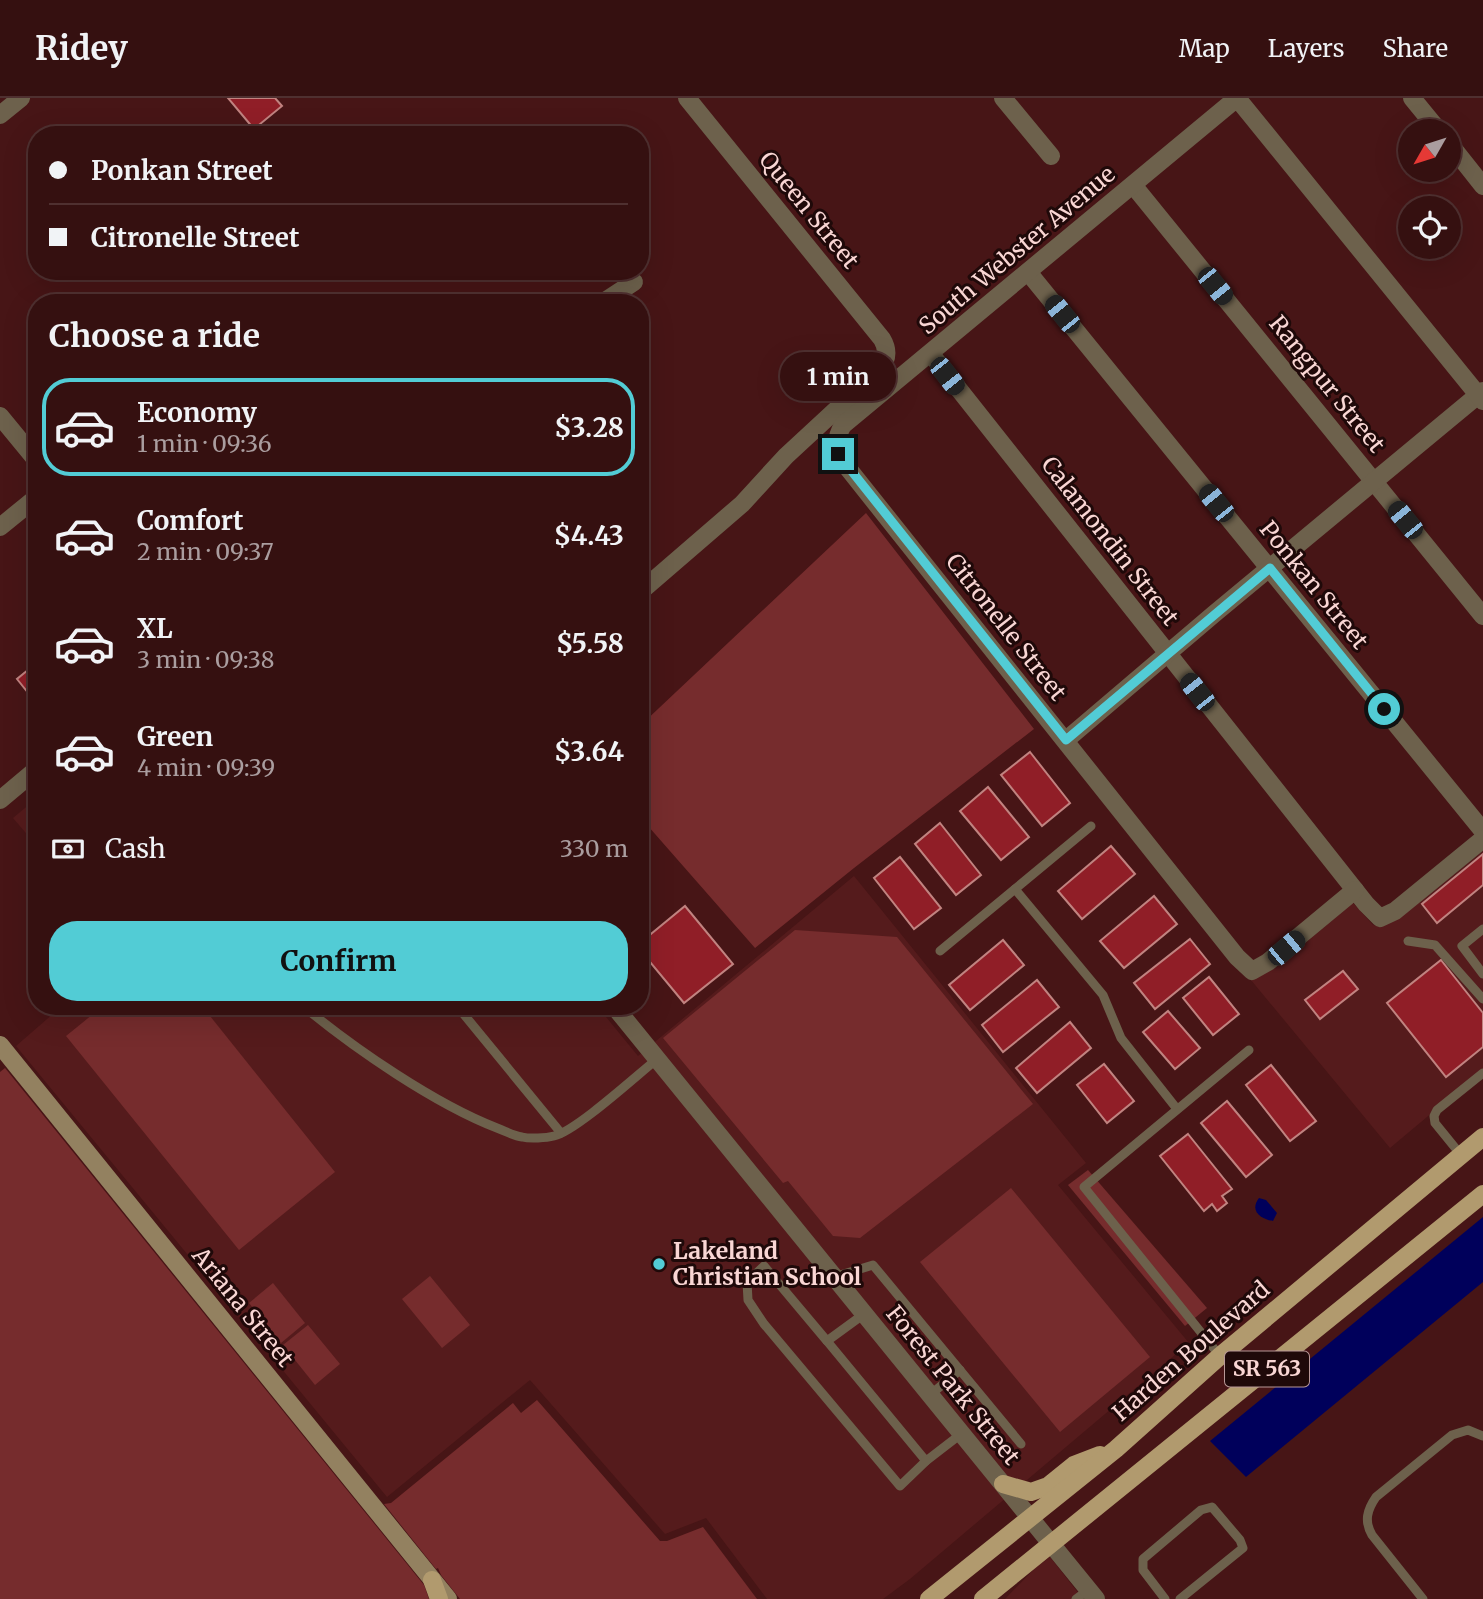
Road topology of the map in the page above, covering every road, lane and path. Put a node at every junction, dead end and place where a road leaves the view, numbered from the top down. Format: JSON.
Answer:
{"nodes":[{"id":1,"x":21,"y":98,"type":"edge"},
{"id":2,"x":687,"y":98,"type":"edge"},
{"id":3,"x":1003,"y":98,"type":"edge"},
{"id":4,"x":1237,"y":98,"type":"edge"},
{"id":5,"x":1412,"y":98,"type":"edge"},
{"id":6,"x":0,"y":115,"type":"edge"},
{"id":7,"x":1429,"y":119,"type":"edge"},
{"id":8,"x":1051,"y":156,"type":"dead end"},
{"id":9,"x":1461,"y":159,"type":"edge"},
{"id":10,"x":1133,"y":185,"type":"junction"},
{"id":11,"x":1483,"y":186,"type":"edge"},
{"id":12,"x":1028,"y":272,"type":"junction"},
{"id":13,"x":634,"y":282,"type":"dead end"},
{"id":14,"x":616,"y":294,"type":"edge"},
{"id":15,"x":930,"y":354,"type":"junction"},
{"id":16,"x":1481,"y":396,"type":"edge"},
{"id":17,"x":0,"y":416,"type":"edge"},
{"id":18,"x":836,"y":443,"type":"joint"},
{"id":19,"x":28,"y":450,"type":"edge"},
{"id":20,"x":1374,"y":481,"type":"junction"},
{"id":21,"x":28,"y":504,"type":"edge"},
{"id":22,"x":0,"y":527,"type":"edge"},
{"id":23,"x":1270,"y":568,"type":"junction"},
{"id":24,"x":649,"y":584,"type":"edge"},
{"id":25,"x":1483,"y":616,"type":"edge"},
{"id":26,"x":1167,"y":653,"type":"junction"},
{"id":27,"x":1066,"y":740,"type":"junction"},
{"id":28,"x":28,"y":777,"type":"edge"},
{"id":29,"x":0,"y":800,"type":"edge"},
{"id":30,"x":1091,"y":826,"type":"dead end"},
{"id":31,"x":1483,"y":831,"type":"edge"},
{"id":32,"x":1483,"y":839,"type":"edge"},
{"id":33,"x":1015,"y":889,"type":"junction"},
{"id":34,"x":1354,"y":890,"type":"junction"},
{"id":35,"x":1483,"y":929,"type":"edge"},
{"id":36,"x":1408,"y":941,"type":"dead end"},
{"id":37,"x":940,"y":951,"type":"dead end"},
{"id":38,"x":1483,"y":974,"type":"edge"},
{"id":39,"x":1483,"y":999,"type":"edge"},
{"id":40,"x":315,"y":1015,"type":"edge"},
{"id":41,"x":464,"y":1015,"type":"edge"},
{"id":42,"x":621,"y":1015,"type":"edge"},
{"id":43,"x":0,"y":1045,"type":"edge"},
{"id":44,"x":1249,"y":1050,"type":"dead end"},
{"id":45,"x":656,"y":1060,"type":"junction"},
{"id":46,"x":1483,"y":1073,"type":"edge"},
{"id":47,"x":1177,"y":1109,"type":"junction"},
{"id":48,"x":561,"y":1133,"type":"junction"},
{"id":49,"x":1483,"y":1137,"type":"edge"},
{"id":50,"x":1461,"y":1155,"type":"junction"},
{"id":51,"x":1483,"y":1194,"type":"edge"},
{"id":52,"x":834,"y":1277,"type":"junction"},
{"id":53,"x":864,"y":1314,"type":"junction"},
{"id":54,"x":827,"y":1341,"type":"junction"},
{"id":55,"x":1220,"y":1356,"type":"junction"},
{"id":56,"x":960,"y":1370,"type":"junction"},
{"id":57,"x":930,"y":1395,"type":"junction"},
{"id":58,"x":961,"y":1434,"type":"junction"},
{"id":59,"x":1483,"y":1436,"type":"edge"},
{"id":60,"x":1021,"y":1444,"type":"dead end"},
{"id":61,"x":1116,"y":1448,"type":"junction"},
{"id":62,"x":926,"y":1461,"type":"junction"},
{"id":63,"x":1003,"y":1484,"type":"junction"},
{"id":64,"x":1031,"y":1519,"type":"junction"},
{"id":65,"x":1052,"y":1544,"type":"junction"},
{"id":66,"x":432,"y":1580,"type":"junction"},
{"id":67,"x":1087,"y":1596,"type":"edge"},
{"id":68,"x":439,"y":1599,"type":"edge"},
{"id":69,"x":448,"y":1599,"type":"edge"},
{"id":70,"x":929,"y":1599,"type":"edge"},
{"id":71,"x":983,"y":1599,"type":"edge"},
{"id":72,"x":1165,"y":1599,"type":"edge"},
{"id":73,"x":1180,"y":1599,"type":"edge"},
{"id":74,"x":1423,"y":1599,"type":"edge"}],
"edges":[{"from":1,"to":6,"type":"street"},
{"from":2,"to":24,"type":"street","name":"Queen Street"},
{"from":3,"to":8,"type":"street"},
{"from":4,"to":10,"type":"street","name":"South Webster Avenue"},
{"from":4,"to":16,"type":"street"},
{"from":5,"to":7,"type":"street"},
{"from":9,"to":11,"type":"street"},
{"from":10,"to":12,"type":"street","name":"South Webster Avenue"},
{"from":10,"to":20,"type":"street","name":"Rangpur Street"},
{"from":12,"to":15,"type":"street","name":"South Webster Avenue"},
{"from":12,"to":23,"type":"street","name":"Ponkan Street"},
{"from":13,"to":14,"type":"street"},
{"from":15,"to":18,"type":"street","name":"South Webster Avenue"},
{"from":15,"to":26,"type":"street","name":"Calamondin Street"},
{"from":16,"to":20,"type":"street"},
{"from":17,"to":19,"type":"street"},
{"from":18,"to":27,"type":"street","name":"Citronelle Street"},
{"from":20,"to":23,"type":"street"},
{"from":20,"to":25,"type":"street","name":"Rangpur Street"},
{"from":21,"to":22,"type":"street"},
{"from":23,"to":26,"type":"street"},
{"from":23,"to":31,"type":"street","name":"Ponkan Street"},
{"from":26,"to":27,"type":"street"},
{"from":26,"to":34,"type":"street","name":"Calamondin Street"},
{"from":27,"to":34,"type":"street","name":"Citronelle Street"},
{"from":28,"to":29,"type":"street"},
{"from":30,"to":33,"type":"lane"},
{"from":32,"to":34,"type":"street","name":"Calamondin Street"},
{"from":33,"to":37,"type":"lane"},
{"from":33,"to":47,"type":"lane"},
{"from":35,"to":38,"type":"lane"},
{"from":36,"to":39,"type":"lane"},
{"from":40,"to":48,"type":"lane"},
{"from":41,"to":48,"type":"lane"},
{"from":42,"to":45,"type":"street","name":"Forest Park Street"},
{"from":43,"to":66,"type":"street","name":"Ariana Street"},
{"from":44,"to":47,"type":"lane"},
{"from":45,"to":48,"type":"lane"},
{"from":45,"to":52,"type":"street","name":"Forest Park Street"},
{"from":46,"to":50,"type":"lane"},
{"from":47,"to":55,"type":"lane"},
{"from":49,"to":50,"type":"main road","name":"Harden Boulevard","number":"SR 563"},
{"from":50,"to":55,"type":"main road","name":"Harden Boulevard","number":"SR 563"},
{"from":51,"to":65,"type":"main road","number":"SR 563"},
{"from":52,"to":53,"type":"street","name":"Forest Park Street"},
{"from":52,"to":56,"type":"lane"},
{"from":53,"to":54,"type":"lane"},
{"from":53,"to":57,"type":"street","name":"Forest Park Street"},
{"from":54,"to":62,"type":"lane"},
{"from":54,"to":62,"type":"lane"},
{"from":55,"to":61,"type":"main road","name":"Harden Boulevard","number":"SR 563"},
{"from":56,"to":57,"type":"lane"},
{"from":56,"to":60,"type":"lane"},
{"from":57,"to":58,"type":"street","name":"Forest Park Street"},
{"from":58,"to":62,"type":"lane"},
{"from":58,"to":63,"type":"street","name":"Forest Park Street"},
{"from":59,"to":74,"type":"lane"},
{"from":61,"to":63,"type":"main road"},
{"from":61,"to":64,"type":"main road","name":"Harden Boulevard","number":"SR 563"},
{"from":63,"to":64,"type":"street","name":"Forest Park Street"},
{"from":64,"to":65,"type":"street","name":"Forest Park Street"},
{"from":64,"to":70,"type":"main road","name":"Harden Boulevard","number":"SR 563"},
{"from":65,"to":67,"type":"street","name":"Forest Park Street"},
{"from":65,"to":71,"type":"main road","number":"SR 563"},
{"from":66,"to":68,"type":"main road"},
{"from":66,"to":69,"type":"street","name":"Ariana Street"},
{"from":72,"to":73,"type":"lane"}]}
